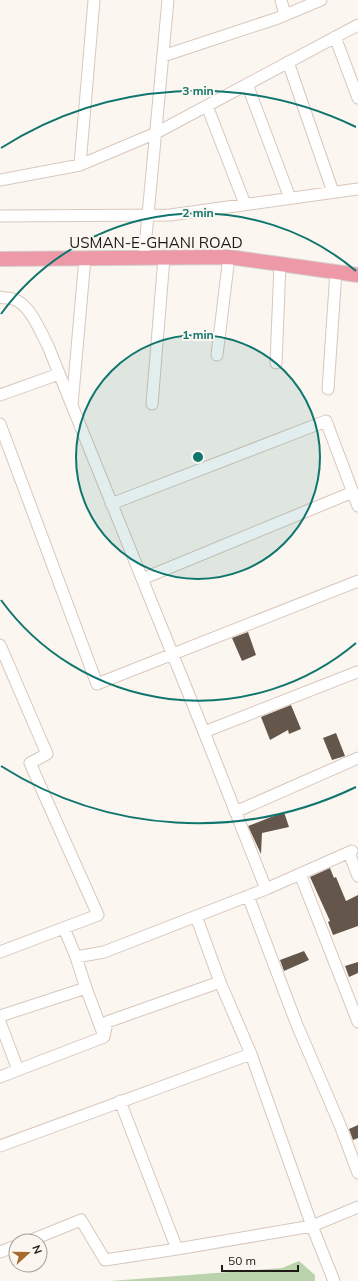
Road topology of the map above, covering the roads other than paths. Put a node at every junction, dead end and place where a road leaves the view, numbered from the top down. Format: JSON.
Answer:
{"nodes":[{"id":1,"x":94,"y":0,"type":"edge"},
{"id":2,"x":168,"y":0,"type":"edge"},
{"id":3,"x":281,"y":0,"type":"edge"},
{"id":4,"x":320,"y":0,"type":"edge"},
{"id":5,"x":285,"y":15,"type":"junction"},
{"id":6,"x":358,"y":25,"type":"edge"},
{"id":7,"x":335,"y":37,"type":"junction"},
{"id":8,"x":163,"y":56,"type":"junction"},
{"id":9,"x":288,"y":62,"type":"junction"},
{"id":10,"x":247,"y":84,"type":"junction"},
{"id":11,"x":358,"y":98,"type":"edge"},
{"id":12,"x":207,"y":106,"type":"junction"},
{"id":13,"x":156,"y":133,"type":"junction"},
{"id":14,"x":80,"y":165,"type":"junction"},
{"id":15,"x":0,"y":180,"type":"edge"},
{"id":16,"x":358,"y":189,"type":"edge"},
{"id":17,"x":333,"y":192,"type":"junction"},
{"id":18,"x":290,"y":198,"type":"junction"},
{"id":19,"x":245,"y":204,"type":"junction"},
{"id":20,"x":148,"y":214,"type":"junction"},
{"id":21,"x":0,"y":216,"type":"edge"},
{"id":22,"x":85,"y":258,"type":"junction"},
{"id":23,"x":144,"y":258,"type":"junction"},
{"id":24,"x":164,"y":258,"type":"junction"},
{"id":25,"x":229,"y":258,"type":"junction"},
{"id":26,"x":0,"y":259,"type":"edge"},
{"id":27,"x":280,"y":264,"type":"junction"},
{"id":28,"x":336,"y":271,"type":"junction"},
{"id":29,"x":358,"y":275,"type":"edge"},
{"id":30,"x":0,"y":297,"type":"edge"},
{"id":31,"x":217,"y":355,"type":"dead end"},
{"id":32,"x":276,"y":363,"type":"dead end"},
{"id":33,"x":59,"y":374,"type":"junction"},
{"id":34,"x":328,"y":389,"type":"dead end"},
{"id":35,"x":0,"y":395,"type":"edge"},
{"id":36,"x":152,"y":404,"type":"dead end"},
{"id":37,"x":72,"y":407,"type":"junction"},
{"id":38,"x":0,"y":424,"type":"edge"},
{"id":39,"x":353,"y":492,"type":"junction"},
{"id":40,"x":111,"y":504,"type":"junction"},
{"id":41,"x":358,"y":506,"type":"edge"},
{"id":42,"x":142,"y":579,"type":"junction"},
{"id":43,"x":358,"y":581,"type":"edge"},
{"id":44,"x":0,"y":645,"type":"edge"},
{"id":45,"x":172,"y":654,"type":"junction"},
{"id":46,"x":357,"y":672,"type":"edge"},
{"id":47,"x":204,"y":732,"type":"junction"},
{"id":48,"x":358,"y":758,"type":"edge"},
{"id":49,"x":235,"y":812,"type":"junction"},
{"id":50,"x":300,"y":874,"type":"junction"},
{"id":51,"x":358,"y":876,"type":"edge"},
{"id":52,"x":266,"y":889,"type":"junction"},
{"id":53,"x":248,"y":896,"type":"junction"},
{"id":54,"x":196,"y":916,"type":"junction"},
{"id":55,"x":64,"y":928,"type":"junction"},
{"id":56,"x":0,"y":952,"type":"edge"},
{"id":57,"x":76,"y":956,"type":"junction"},
{"id":58,"x":220,"y":982,"type":"junction"},
{"id":59,"x":86,"y":988,"type":"junction"},
{"id":60,"x":0,"y":1016,"type":"edge"},
{"id":61,"x":0,"y":1022,"type":"edge"},
{"id":62,"x":358,"y":1022,"type":"edge"},
{"id":63,"x":104,"y":1038,"type":"junction"},
{"id":64,"x":250,"y":1054,"type":"junction"},
{"id":65,"x":18,"y":1070,"type":"junction"},
{"id":66,"x":0,"y":1077,"type":"edge"},
{"id":67,"x":120,"y":1102,"type":"junction"},
{"id":68,"x":0,"y":1146,"type":"edge"},
{"id":69,"x":358,"y":1173,"type":"edge"},
{"id":70,"x":358,"y":1207,"type":"edge"},
{"id":71,"x":312,"y":1226,"type":"junction"},
{"id":72,"x":48,"y":1233,"type":"edge"},
{"id":73,"x":177,"y":1249,"type":"junction"},
{"id":74,"x":334,"y":1281,"type":"edge"}],
"edges":[{"from":1,"to":14,"type":"street"},
{"from":2,"to":8,"type":"street"},
{"from":3,"to":5,"type":"street"},
{"from":4,"to":5,"type":"street"},
{"from":5,"to":8,"type":"street"},
{"from":6,"to":7,"type":"street"},
{"from":7,"to":9,"type":"street"},
{"from":7,"to":11,"type":"street"},
{"from":8,"to":13,"type":"street"},
{"from":9,"to":10,"type":"street"},
{"from":9,"to":17,"type":"street"},
{"from":10,"to":12,"type":"street"},
{"from":10,"to":18,"type":"street"},
{"from":12,"to":13,"type":"street"},
{"from":12,"to":19,"type":"street"},
{"from":13,"to":14,"type":"street"},
{"from":13,"to":20,"type":"street"},
{"from":14,"to":15,"type":"street"},
{"from":16,"to":17,"type":"street"},
{"from":17,"to":18,"type":"street"},
{"from":18,"to":19,"type":"street"},
{"from":19,"to":20,"type":"street"},
{"from":20,"to":21,"type":"street"},
{"from":20,"to":23,"type":"street"},
{"from":22,"to":23,"type":"main road","name":"USMAN-E-GHANI ROAD"},
{"from":22,"to":26,"type":"main road","name":"USMAN-E-GHANI ROAD"},
{"from":22,"to":37,"type":"street"},
{"from":23,"to":24,"type":"main road","name":"USMAN-E-GHANI ROAD"},
{"from":24,"to":25,"type":"main road","name":"USMAN-E-GHANI ROAD"},
{"from":24,"to":36,"type":"street"},
{"from":25,"to":27,"type":"main road","name":"USMAN-E-GHANI ROAD"},
{"from":25,"to":31,"type":"street"},
{"from":27,"to":28,"type":"main road","name":"USMAN-E-GHANI ROAD"},
{"from":27,"to":32,"type":"street"},
{"from":28,"to":29,"type":"main road","name":"USMAN-E-GHANI ROAD"},
{"from":28,"to":34,"type":"street"},
{"from":30,"to":33,"type":"street"},
{"from":33,"to":35,"type":"street"},
{"from":33,"to":37,"type":"street"},
{"from":37,"to":40,"type":"street"},
{"from":38,"to":45,"type":"street"},
{"from":39,"to":40,"type":"street"},
{"from":39,"to":41,"type":"street"},
{"from":39,"to":42,"type":"street"},
{"from":40,"to":42,"type":"street"},
{"from":42,"to":45,"type":"street"},
{"from":43,"to":45,"type":"street"},
{"from":44,"to":55,"type":"street"},
{"from":45,"to":47,"type":"street"},
{"from":46,"to":47,"type":"street"},
{"from":47,"to":49,"type":"street"},
{"from":48,"to":49,"type":"street"},
{"from":49,"to":52,"type":"street"},
{"from":50,"to":51,"type":"street"},
{"from":50,"to":52,"type":"street"},
{"from":50,"to":62,"type":"street"},
{"from":52,"to":53,"type":"street"},
{"from":53,"to":54,"type":"street"},
{"from":53,"to":69,"type":"street"},
{"from":54,"to":57,"type":"street"},
{"from":54,"to":58,"type":"street"},
{"from":55,"to":56,"type":"street"},
{"from":55,"to":57,"type":"street"},
{"from":57,"to":59,"type":"street"},
{"from":58,"to":63,"type":"street"},
{"from":58,"to":64,"type":"street"},
{"from":59,"to":60,"type":"street"},
{"from":59,"to":63,"type":"street"},
{"from":61,"to":65,"type":"street"},
{"from":63,"to":65,"type":"street"},
{"from":64,"to":67,"type":"street"},
{"from":64,"to":71,"type":"street"},
{"from":65,"to":66,"type":"street"},
{"from":67,"to":68,"type":"street"},
{"from":67,"to":73,"type":"street"},
{"from":70,"to":71,"type":"street"},
{"from":71,"to":73,"type":"street"},
{"from":71,"to":74,"type":"street"},
{"from":72,"to":73,"type":"street"}]}
